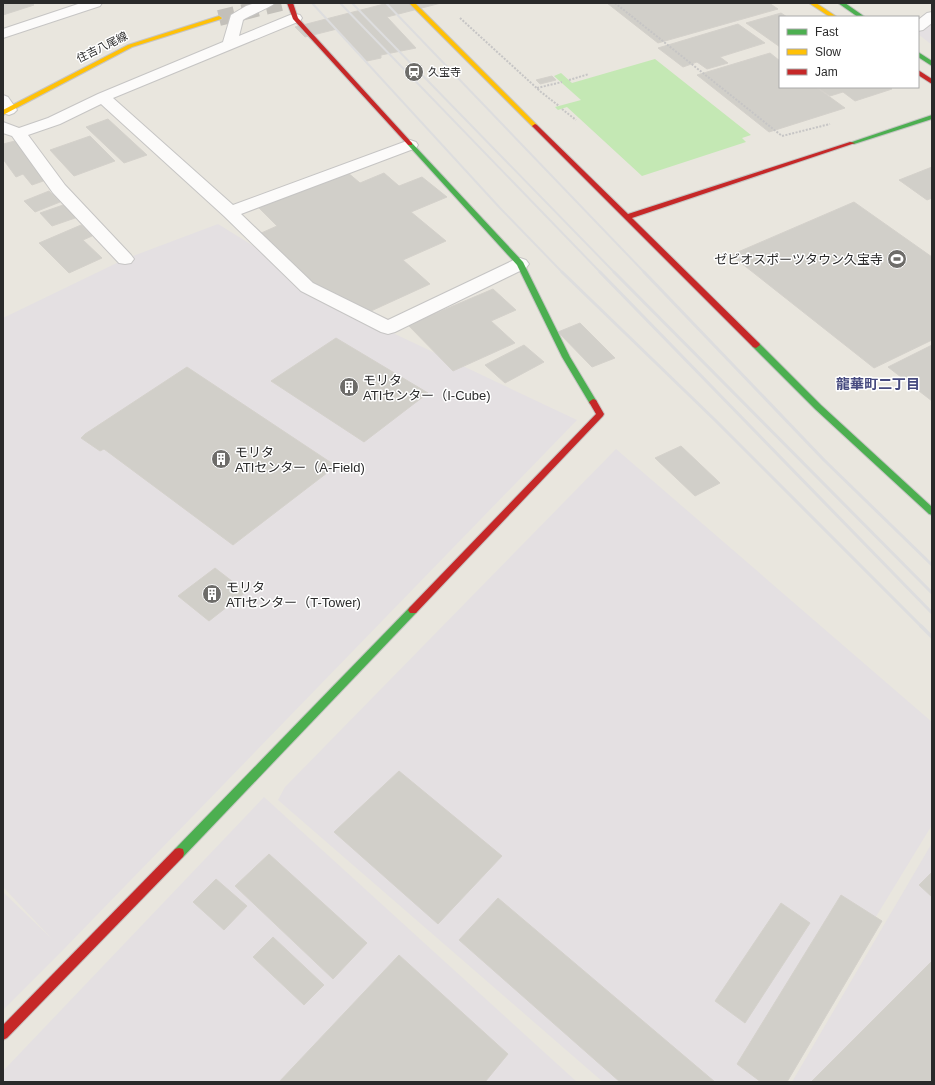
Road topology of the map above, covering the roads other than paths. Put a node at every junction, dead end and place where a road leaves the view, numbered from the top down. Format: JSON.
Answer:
{"nodes":[{"id":1,"x":95,"y":3,"type":"edge"},
{"id":2,"x":268,"y":3,"type":"edge"},
{"id":3,"x":412,"y":3,"type":"edge"},
{"id":4,"x":812,"y":3,"type":"edge"},
{"id":5,"x":841,"y":3,"type":"edge"},
{"id":6,"x":290,"y":7,"type":"edge"},
{"id":7,"x":832,"y":16,"type":"edge"},
{"id":8,"x":860,"y":16,"type":"edge"},
{"id":9,"x":932,"y":16,"type":"edge"},
{"id":10,"x":218,"y":18,"type":"tunnel mouth"},
{"id":11,"x":919,"y":26,"type":"edge"},
{"id":12,"x":3,"y":34,"type":"edge"},
{"id":13,"x":230,"y":45,"type":"junction"},
{"id":14,"x":919,"y":55,"type":"edge"},
{"id":15,"x":932,"y":64,"type":"edge"},
{"id":16,"x":919,"y":73,"type":"edge"},
{"id":17,"x":932,"y":82,"type":"edge"},
{"id":18,"x":103,"y":97,"type":"junction"},
{"id":19,"x":5,"y":108,"type":"edge"},
{"id":20,"x":932,"y":117,"type":"edge"},
{"id":21,"x":11,"y":130,"type":"edge"},
{"id":22,"x":410,"y":145,"type":"junction"},
{"id":23,"x":230,"y":212,"type":"junction"},
{"id":24,"x":627,"y":217,"type":"junction"},
{"id":25,"x":125,"y":259,"type":"dead end"},
{"id":26,"x":520,"y":264,"type":"junction"},
{"id":27,"x":932,"y":512,"type":"edge"},
{"id":28,"x":3,"y":1034,"type":"edge"}],
"edges":[{"from":1,"to":12,"type":"street"},
{"from":2,"to":13,"type":"street"},
{"from":3,"to":24,"type":"street"},
{"from":4,"to":7,"type":"street"},
{"from":5,"to":8,"type":"street"},
{"from":6,"to":13,"type":"street"},
{"from":6,"to":22,"type":"street"},
{"from":9,"to":11,"type":"street"},
{"from":10,"to":19,"type":"street","name":"住吉八尾線"},
{"from":13,"to":18,"type":"street"},
{"from":14,"to":15,"type":"street"},
{"from":16,"to":17,"type":"street"},
{"from":18,"to":21,"type":"street"},
{"from":18,"to":23,"type":"street"},
{"from":20,"to":24,"type":"street"},
{"from":21,"to":25,"type":"street"},
{"from":22,"to":23,"type":"street"},
{"from":22,"to":26,"type":"street"},
{"from":23,"to":26,"type":"street"},
{"from":24,"to":27,"type":"street"},
{"from":26,"to":28,"type":"street"}]}
